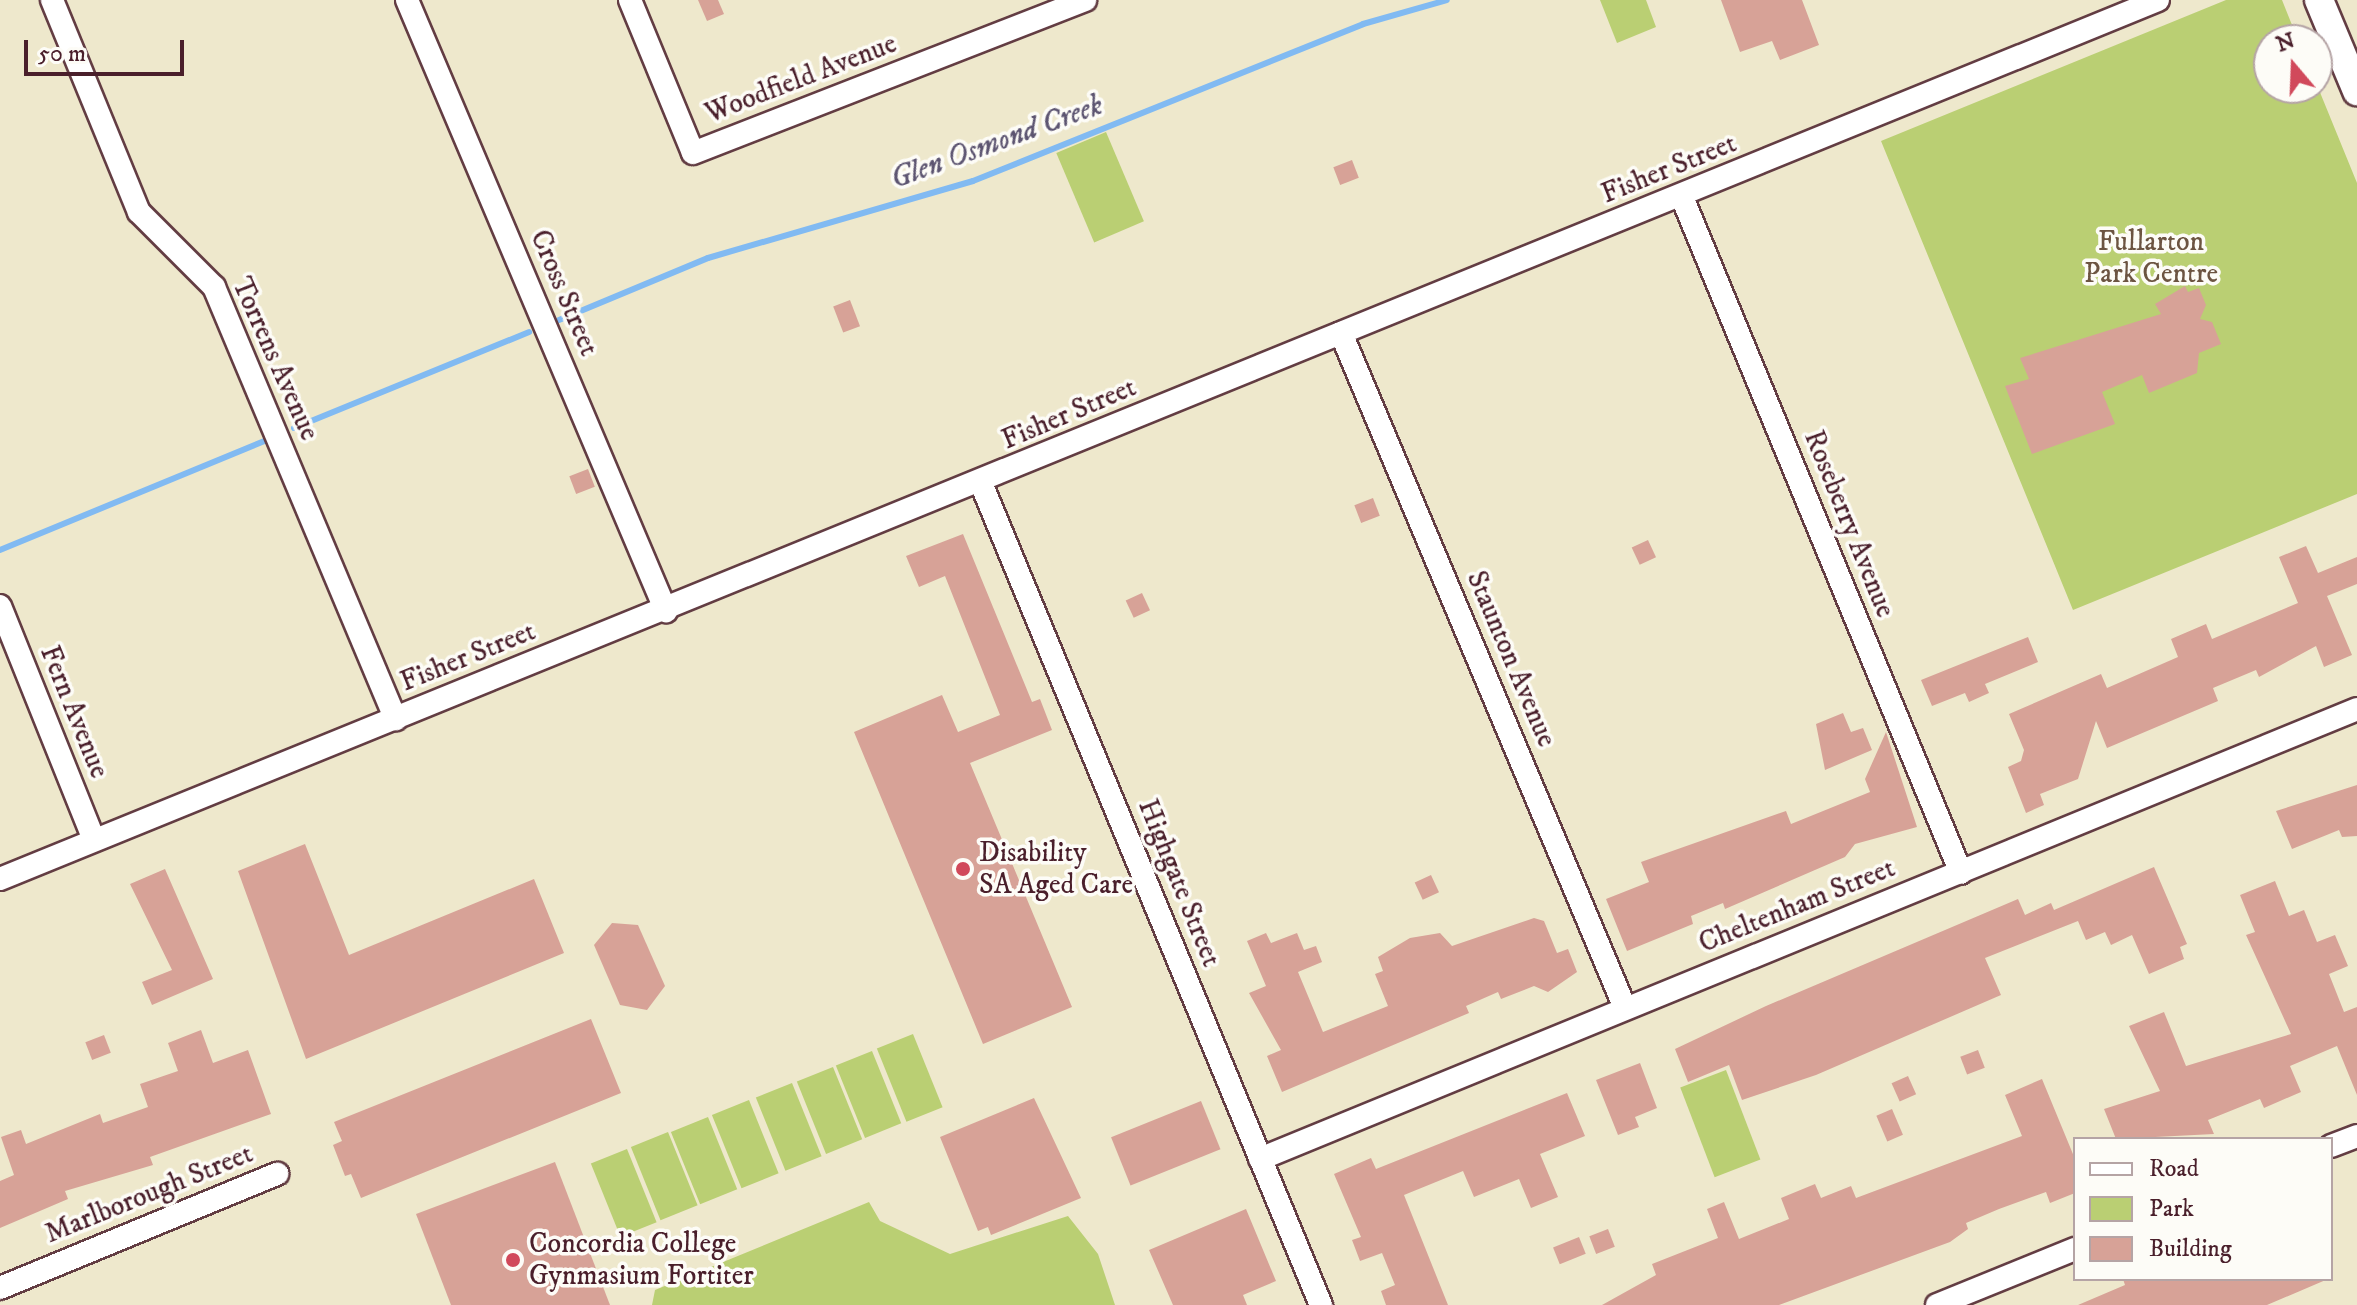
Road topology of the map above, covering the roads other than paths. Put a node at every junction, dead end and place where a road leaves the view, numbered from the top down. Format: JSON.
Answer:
{"nodes":[{"id":1,"x":52,"y":0,"type":"edge"},
{"id":2,"x":407,"y":0,"type":"edge"},
{"id":3,"x":630,"y":0,"type":"edge"},
{"id":4,"x":1085,"y":0,"type":"edge"},
{"id":5,"x":2158,"y":0,"type":"edge"},
{"id":6,"x":2319,"y":0,"type":"edge"},
{"id":7,"x":2357,"y":91,"type":"edge"},
{"id":8,"x":1682,"y":197,"type":"junction"},
{"id":9,"x":1341,"y":333,"type":"junction"},
{"id":10,"x":981,"y":483,"type":"junction"},
{"id":11,"x":0,"y":606,"type":"edge"},
{"id":12,"x":666,"y":611,"type":"junction"},
{"id":13,"x":2357,"y":709,"type":"edge"},
{"id":14,"x":396,"y":719,"type":"junction"},
{"id":15,"x":94,"y":840,"type":"junction"},
{"id":16,"x":1961,"y":873,"type":"junction"},
{"id":17,"x":0,"y":879,"type":"edge"},
{"id":18,"x":1625,"y":1008,"type":"junction"},
{"id":19,"x":2357,"y":1136,"type":"edge"},
{"id":20,"x":2333,"y":1145,"type":"edge"},
{"id":21,"x":1260,"y":1159,"type":"junction"},
{"id":22,"x":277,"y":1174,"type":"dead end"},
{"id":23,"x":2073,"y":1250,"type":"edge"},
{"id":24,"x":0,"y":1288,"type":"edge"},
{"id":25,"x":1321,"y":1305,"type":"edge"},
{"id":26,"x":1937,"y":1305,"type":"edge"}],
"edges":[{"from":1,"to":14,"type":"street","name":"Torrens Avenue"},
{"from":2,"to":12,"type":"street","name":"Cross Street"},
{"from":3,"to":4,"type":"street","name":"Woodfield Avenue"},
{"from":5,"to":8,"type":"street","name":"Fisher Street"},
{"from":6,"to":7,"type":"main road"},
{"from":8,"to":9,"type":"street","name":"Fisher Street"},
{"from":8,"to":16,"type":"street","name":"Roseberry Avenue"},
{"from":9,"to":10,"type":"street","name":"Fisher Street"},
{"from":9,"to":18,"type":"street","name":"Staunton Avenue"},
{"from":10,"to":12,"type":"street","name":"Fisher Street"},
{"from":10,"to":21,"type":"street","name":"Highgate Street"},
{"from":11,"to":15,"type":"street","name":"Fern Avenue"},
{"from":12,"to":14,"type":"street","name":"Fisher Street"},
{"from":13,"to":16,"type":"street","name":"Cheltenham Street"},
{"from":14,"to":15,"type":"street","name":"Fisher Street"},
{"from":15,"to":17,"type":"street","name":"Fisher Street"},
{"from":16,"to":18,"type":"street","name":"Cheltenham Street"},
{"from":18,"to":21,"type":"street","name":"Cheltenham Street"},
{"from":19,"to":20,"type":"street"},
{"from":21,"to":25,"type":"street","name":"Highgate Street"},
{"from":22,"to":24,"type":"street","name":"Marlborough Street"},
{"from":23,"to":26,"type":"street"}]}
